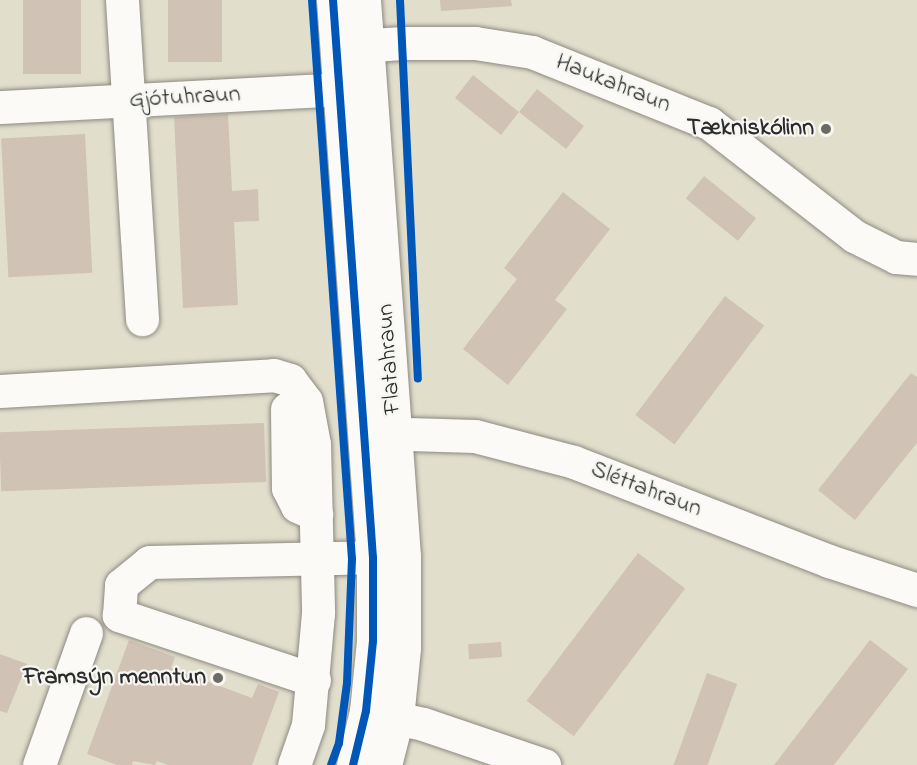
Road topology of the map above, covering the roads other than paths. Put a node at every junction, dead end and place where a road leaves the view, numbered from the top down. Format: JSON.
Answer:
{"nodes":[{"id":1,"x":122,"y":0,"type":"edge"},
{"id":2,"x":333,"y":0,"type":"edge"},
{"id":3,"x":364,"y":0,"type":"edge"},
{"id":4,"x":352,"y":47,"type":"junction"},
{"id":5,"x":355,"y":88,"type":"junction"},
{"id":6,"x":126,"y":101,"type":"junction"},
{"id":7,"x":0,"y":107,"type":"edge"},
{"id":8,"x":917,"y":259,"type":"edge"},
{"id":9,"x":142,"y":319,"type":"dead end"},
{"id":10,"x":0,"y":391,"type":"edge"},
{"id":11,"x":287,"y":409,"type":"dead end"},
{"id":12,"x":380,"y":434,"type":"junction"},
{"id":13,"x":316,"y":514,"type":"junction"},
{"id":14,"x":389,"y":557,"type":"junction"},
{"id":15,"x":318,"y":560,"type":"junction"},
{"id":16,"x":917,"y":590,"type":"edge"},
{"id":17,"x":86,"y":633,"type":"dead end"},
{"id":18,"x":314,"y":680,"type":"junction"},
{"id":19,"x":382,"y":715,"type":"junction"},
{"id":20,"x":496,"y":757,"type":"edge"},
{"id":21,"x":39,"y":765,"type":"edge"},
{"id":22,"x":294,"y":765,"type":"edge"},
{"id":23,"x":353,"y":765,"type":"edge"},
{"id":24,"x":386,"y":765,"type":"edge"},
{"id":25,"x":544,"y":765,"type":"edge"}],
"edges":[{"from":1,"to":6,"type":"street"},
{"from":2,"to":4,"type":"street","name":"Flatahraun"},
{"from":3,"to":4,"type":"street","name":"Flatahraun"},
{"from":4,"to":5,"type":"street","name":"Flatahraun"},
{"from":4,"to":8,"type":"street","name":"Haukahraun"},
{"from":5,"to":6,"type":"street","name":"Gjótuhraun"},
{"from":5,"to":12,"type":"street","name":"Flatahraun"},
{"from":6,"to":7,"type":"street","name":"Gjótuhraun"},
{"from":6,"to":9,"type":"street"},
{"from":10,"to":13,"type":"street"},
{"from":11,"to":13,"type":"street"},
{"from":12,"to":14,"type":"street","name":"Flatahraun"},
{"from":12,"to":16,"type":"street","name":"Sléttahraun"},
{"from":13,"to":15,"type":"street"},
{"from":14,"to":15,"type":"street"},
{"from":14,"to":19,"type":"street","name":"Flatahraun"},
{"from":15,"to":18,"type":"street"},
{"from":15,"to":18,"type":"street"},
{"from":17,"to":21,"type":"street"},
{"from":18,"to":22,"type":"street"},
{"from":19,"to":20,"type":"street"},
{"from":19,"to":23,"type":"street","name":"Flatahraun"},
{"from":19,"to":24,"type":"street","name":"Flatahraun"},
{"from":20,"to":25,"type":"street"}]}
